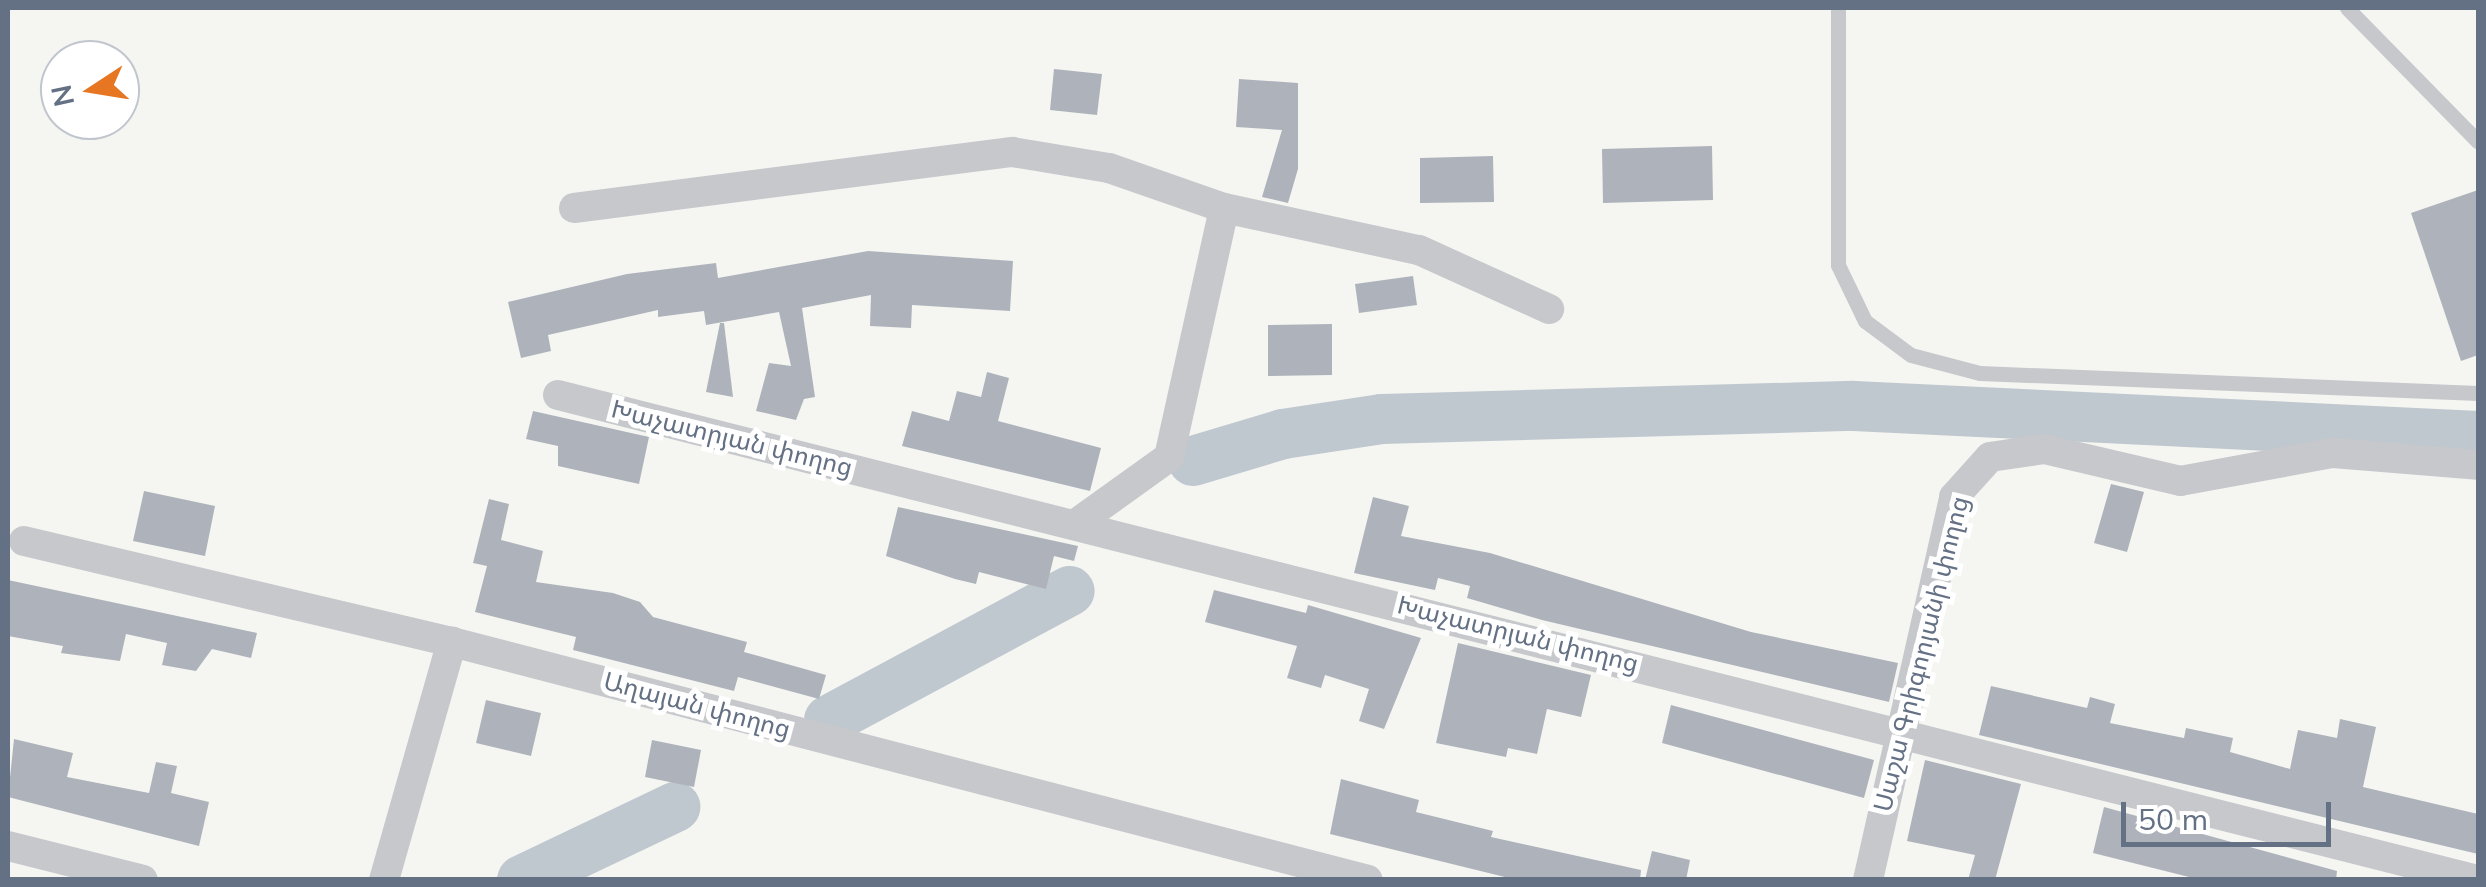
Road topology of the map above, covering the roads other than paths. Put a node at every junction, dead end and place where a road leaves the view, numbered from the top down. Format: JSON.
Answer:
{"nodes":[{"id":1,"x":1838,"y":8,"type":"edge"},
{"id":2,"x":2347,"y":8,"type":"edge"},
{"id":3,"x":2478,"y":142,"type":"edge"},
{"id":4,"x":574,"y":208,"type":"dead end"},
{"id":5,"x":1224,"y":208,"type":"junction"},
{"id":6,"x":1549,"y":309,"type":"dead end"},
{"id":7,"x":2478,"y":393,"type":"edge"},
{"id":8,"x":558,"y":395,"type":"dead end"},
{"id":9,"x":2478,"y":465,"type":"edge"},
{"id":10,"x":1077,"y":523,"type":"junction"},
{"id":11,"x":24,"y":541,"type":"dead end"},
{"id":12,"x":452,"y":642,"type":"junction"},
{"id":13,"x":1903,"y":730,"type":"junction"},
{"id":14,"x":8,"y":846,"type":"edge"},
{"id":15,"x":143,"y":880,"type":"edge"},
{"id":16,"x":384,"y":880,"type":"edge"},
{"id":17,"x":1368,"y":880,"type":"edge"},
{"id":18,"x":1868,"y":880,"type":"edge"},
{"id":19,"x":2477,"y":880,"type":"edge"}],
"edges":[{"from":1,"to":7,"type":"lane"},
{"from":2,"to":3,"type":"lane"},
{"from":4,"to":5,"type":"street"},
{"from":5,"to":6,"type":"street"},
{"from":5,"to":10,"type":"street"},
{"from":8,"to":10,"type":"street","name":"Խաչատրյան փողոց"},
{"from":9,"to":13,"type":"street","name":"Սաշա Գրիգորյանի փողոց"},
{"from":10,"to":13,"type":"street","name":"Խաչատրյան փողոց"},
{"from":11,"to":12,"type":"street","name":"Աղայան փողոց"},
{"from":12,"to":16,"type":"street"},
{"from":12,"to":17,"type":"street","name":"Աղայան փողոց"},
{"from":13,"to":18,"type":"street","name":"Սաշա Գրիգորյանի փողոց"},
{"from":13,"to":19,"type":"street","name":"Խաչատրյան փողոց"},
{"from":14,"to":15,"type":"street"}]}
